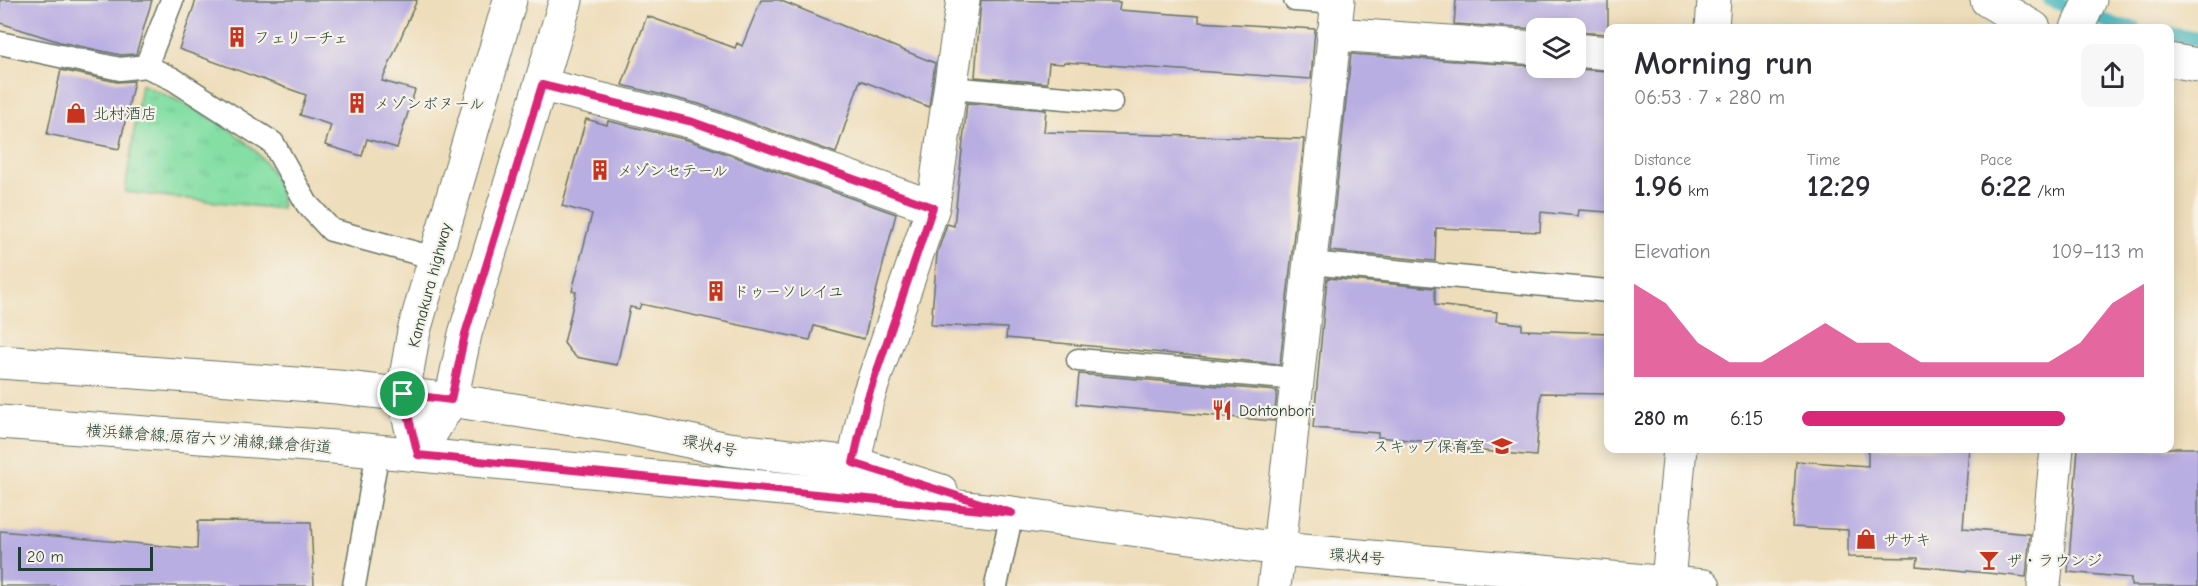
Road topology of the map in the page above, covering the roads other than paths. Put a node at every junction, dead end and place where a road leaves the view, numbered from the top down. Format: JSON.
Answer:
{"nodes":[{"id":1,"x":172,"y":0,"type":"edge"},
{"id":2,"x":510,"y":0,"type":"edge"},
{"id":3,"x":566,"y":0,"type":"edge"},
{"id":4,"x":963,"y":0,"type":"edge"},
{"id":5,"x":1295,"y":0,"type":"edge"},
{"id":6,"x":1714,"y":0,"type":"edge"},
{"id":7,"x":1987,"y":0,"type":"edge"},
{"id":8,"x":1336,"y":12,"type":"edge"},
{"id":9,"x":1712,"y":24,"type":"edge"},
{"id":10,"x":2027,"y":24,"type":"edge"},
{"id":11,"x":0,"y":43,"type":"edge"},
{"id":12,"x":1526,"y":46,"type":"edge"},
{"id":13,"x":1586,"y":51,"type":"edge"},
{"id":14,"x":1604,"y":53,"type":"edge"},
{"id":15,"x":2174,"y":61,"type":"edge"},
{"id":16,"x":2198,"y":64,"type":"edge"},
{"id":17,"x":146,"y":66,"type":"junction"},
{"id":18,"x":542,"y":85,"type":"junction"},
{"id":19,"x":950,"y":88,"type":"junction"},
{"id":20,"x":1112,"y":102,"type":"dead end"},
{"id":21,"x":933,"y":207,"type":"junction"},
{"id":22,"x":435,"y":258,"type":"junction"},
{"id":23,"x":1310,"y":263,"type":"junction"},
{"id":24,"x":1604,"y":291,"type":"edge"},
{"id":25,"x":1078,"y":360,"type":"dead end"},
{"id":26,"x":0,"y":363,"type":"edge"},
{"id":27,"x":1298,"y":379,"type":"junction"},
{"id":28,"x":403,"y":394,"type":"junction"},
{"id":29,"x":451,"y":400,"type":"junction"},
{"id":30,"x":0,"y":422,"type":"edge"},
{"id":31,"x":378,"y":452,"type":"junction"},
{"id":32,"x":1680,"y":453,"type":"edge"},
{"id":33,"x":2057,"y":453,"type":"edge"},
{"id":34,"x":418,"y":455,"type":"junction"},
{"id":35,"x":853,"y":463,"type":"junction"},
{"id":36,"x":847,"y":495,"type":"junction"},
{"id":37,"x":1012,"y":513,"type":"junction"},
{"id":38,"x":1279,"y":549,"type":"junction"},
{"id":39,"x":1668,"y":582,"type":"junction"},
{"id":40,"x":354,"y":586,"type":"edge"},
{"id":41,"x":996,"y":586,"type":"edge"},
{"id":42,"x":1274,"y":586,"type":"edge"},
{"id":43,"x":1704,"y":586,"type":"edge"},
{"id":44,"x":2044,"y":586,"type":"edge"}],
"edges":[{"from":1,"to":17,"type":"lane"},
{"from":2,"to":22,"type":"main road","name":"Kamakura highway"},
{"from":3,"to":18,"type":"main road"},
{"from":4,"to":19,"type":"main road"},
{"from":5,"to":8,"type":"lane"},
{"from":6,"to":9,"type":"main road"},
{"from":7,"to":10,"type":"main road"},
{"from":8,"to":12,"type":"main road"},
{"from":8,"to":23,"type":"main road"},
{"from":11,"to":17,"type":"lane"},
{"from":13,"to":14,"type":"main road"},
{"from":15,"to":16,"type":"main road"},
{"from":17,"to":22,"type":"lane"},
{"from":18,"to":21,"type":"main road"},
{"from":18,"to":29,"type":"main road"},
{"from":19,"to":20,"type":"lane"},
{"from":19,"to":21,"type":"main road"},
{"from":21,"to":35,"type":"main road"},
{"from":22,"to":28,"type":"main road","name":"Kamakura highway"},
{"from":23,"to":24,"type":"lane"},
{"from":23,"to":27,"type":"main road"},
{"from":25,"to":27,"type":"lane"},
{"from":26,"to":28,"type":"main road"},
{"from":27,"to":38,"type":"main road"},
{"from":28,"to":29,"type":"main road","name":"環状4号"},
{"from":28,"to":34,"type":"main road","name":"Kamakura highway"},
{"from":29,"to":34,"type":"main road"},
{"from":29,"to":35,"type":"main road","name":"環状4号"},
{"from":30,"to":31,"type":"main road","name":"横浜鎌倉線;原宿六ツ浦線;鎌倉街道"},
{"from":31,"to":34,"type":"main road","name":"横浜鎌倉線;原宿六ツ浦線;鎌倉街道"},
{"from":31,"to":40,"type":"lane"},
{"from":32,"to":39,"type":"main road"},
{"from":33,"to":44,"type":"main road"},
{"from":34,"to":36,"type":"main road","name":"環状4号"},
{"from":35,"to":36,"type":"main road"},
{"from":35,"to":37,"type":"main road","name":"環状4号"},
{"from":36,"to":37,"type":"main road","name":"環状4号"},
{"from":37,"to":38,"type":"main road","name":"環状4号"},
{"from":37,"to":41,"type":"lane"},
{"from":38,"to":39,"type":"main road","name":"環状4号"},
{"from":38,"to":42,"type":"main road"},
{"from":39,"to":43,"type":"main road","name":"環状4号"}]}
